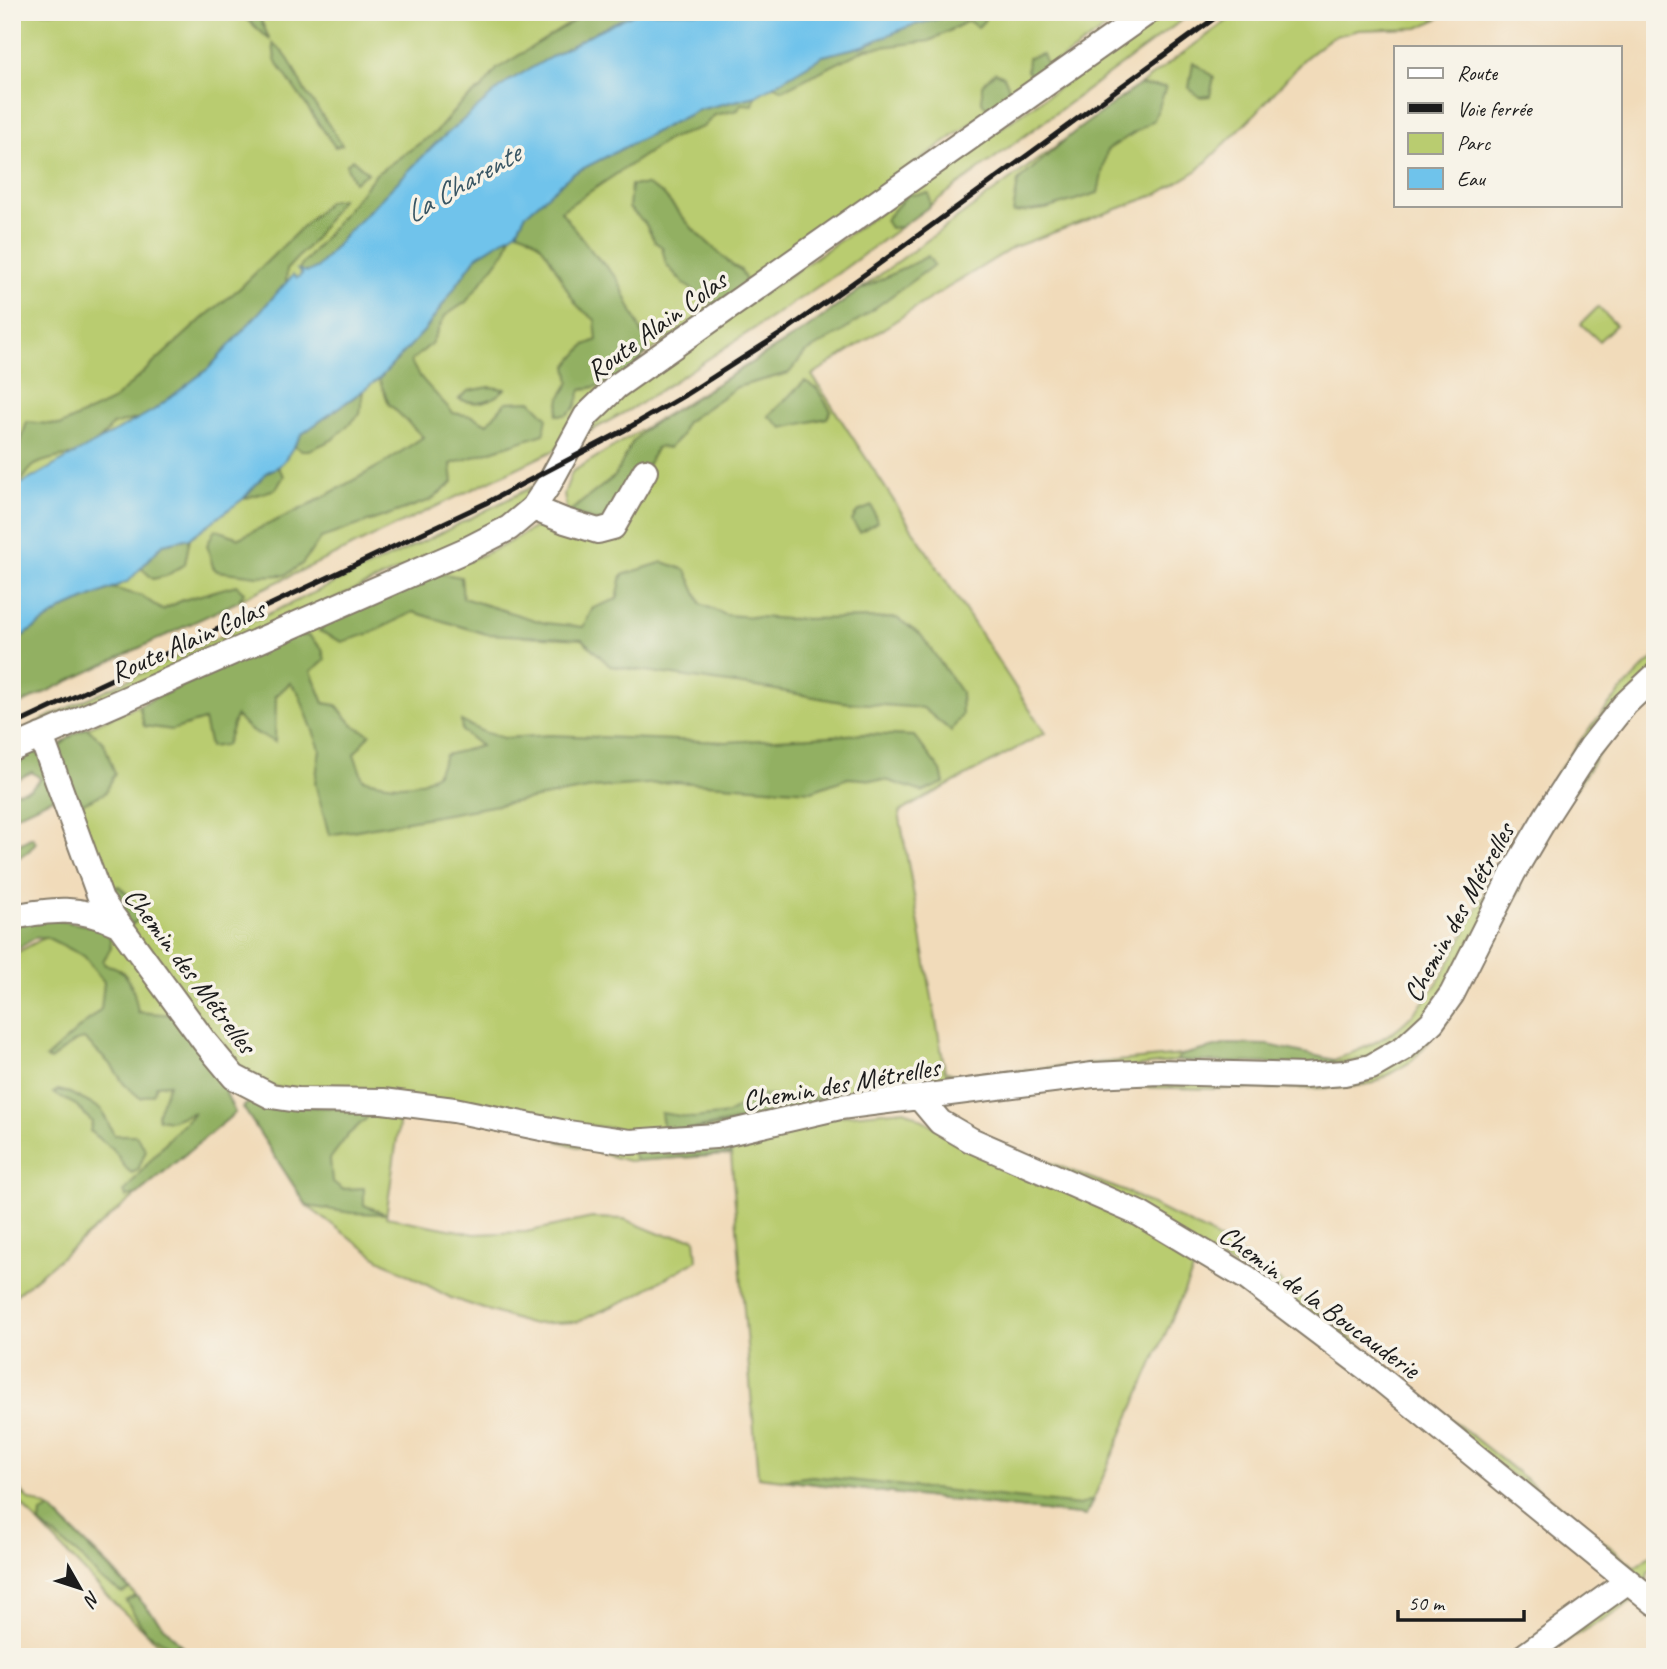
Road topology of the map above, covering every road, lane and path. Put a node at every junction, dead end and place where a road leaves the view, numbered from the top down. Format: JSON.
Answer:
{"nodes":[{"id":1,"x":1148,"y":12,"type":"edge"},
{"id":2,"x":645,"y":471,"type":"dead end"},
{"id":3,"x":533,"y":508,"type":"junction"},
{"id":4,"x":1655,"y":676,"type":"edge"},
{"id":5,"x":41,"y":736,"type":"junction"},
{"id":6,"x":12,"y":750,"type":"edge"},
{"id":7,"x":12,"y":917,"type":"edge"},
{"id":8,"x":118,"y":924,"type":"junction"},
{"id":9,"x":919,"y":1097,"type":"junction"},
{"id":10,"x":1628,"y":1581,"type":"junction"},
{"id":11,"x":1655,"y":1603,"type":"edge"},
{"id":12,"x":1523,"y":1657,"type":"edge"}],
"edges":[{"from":1,"to":3,"type":"street","name":"Route Alain Colas"},
{"from":2,"to":3,"type":"street"},
{"from":3,"to":5,"type":"street","name":"Route Alain Colas"},
{"from":4,"to":9,"type":"street","name":"Chemin des Métrelles"},
{"from":5,"to":6,"type":"street","name":"Route Alain Colas"},
{"from":5,"to":8,"type":"street","name":"Chemin des Métrelles"},
{"from":7,"to":8,"type":"street"},
{"from":8,"to":9,"type":"street","name":"Chemin des Métrelles"},
{"from":9,"to":10,"type":"street","name":"Chemin de la Boucauderie"},
{"from":10,"to":11,"type":"street","name":"Chemin de la Boucauderie"},
{"from":10,"to":12,"type":"street"}]}
